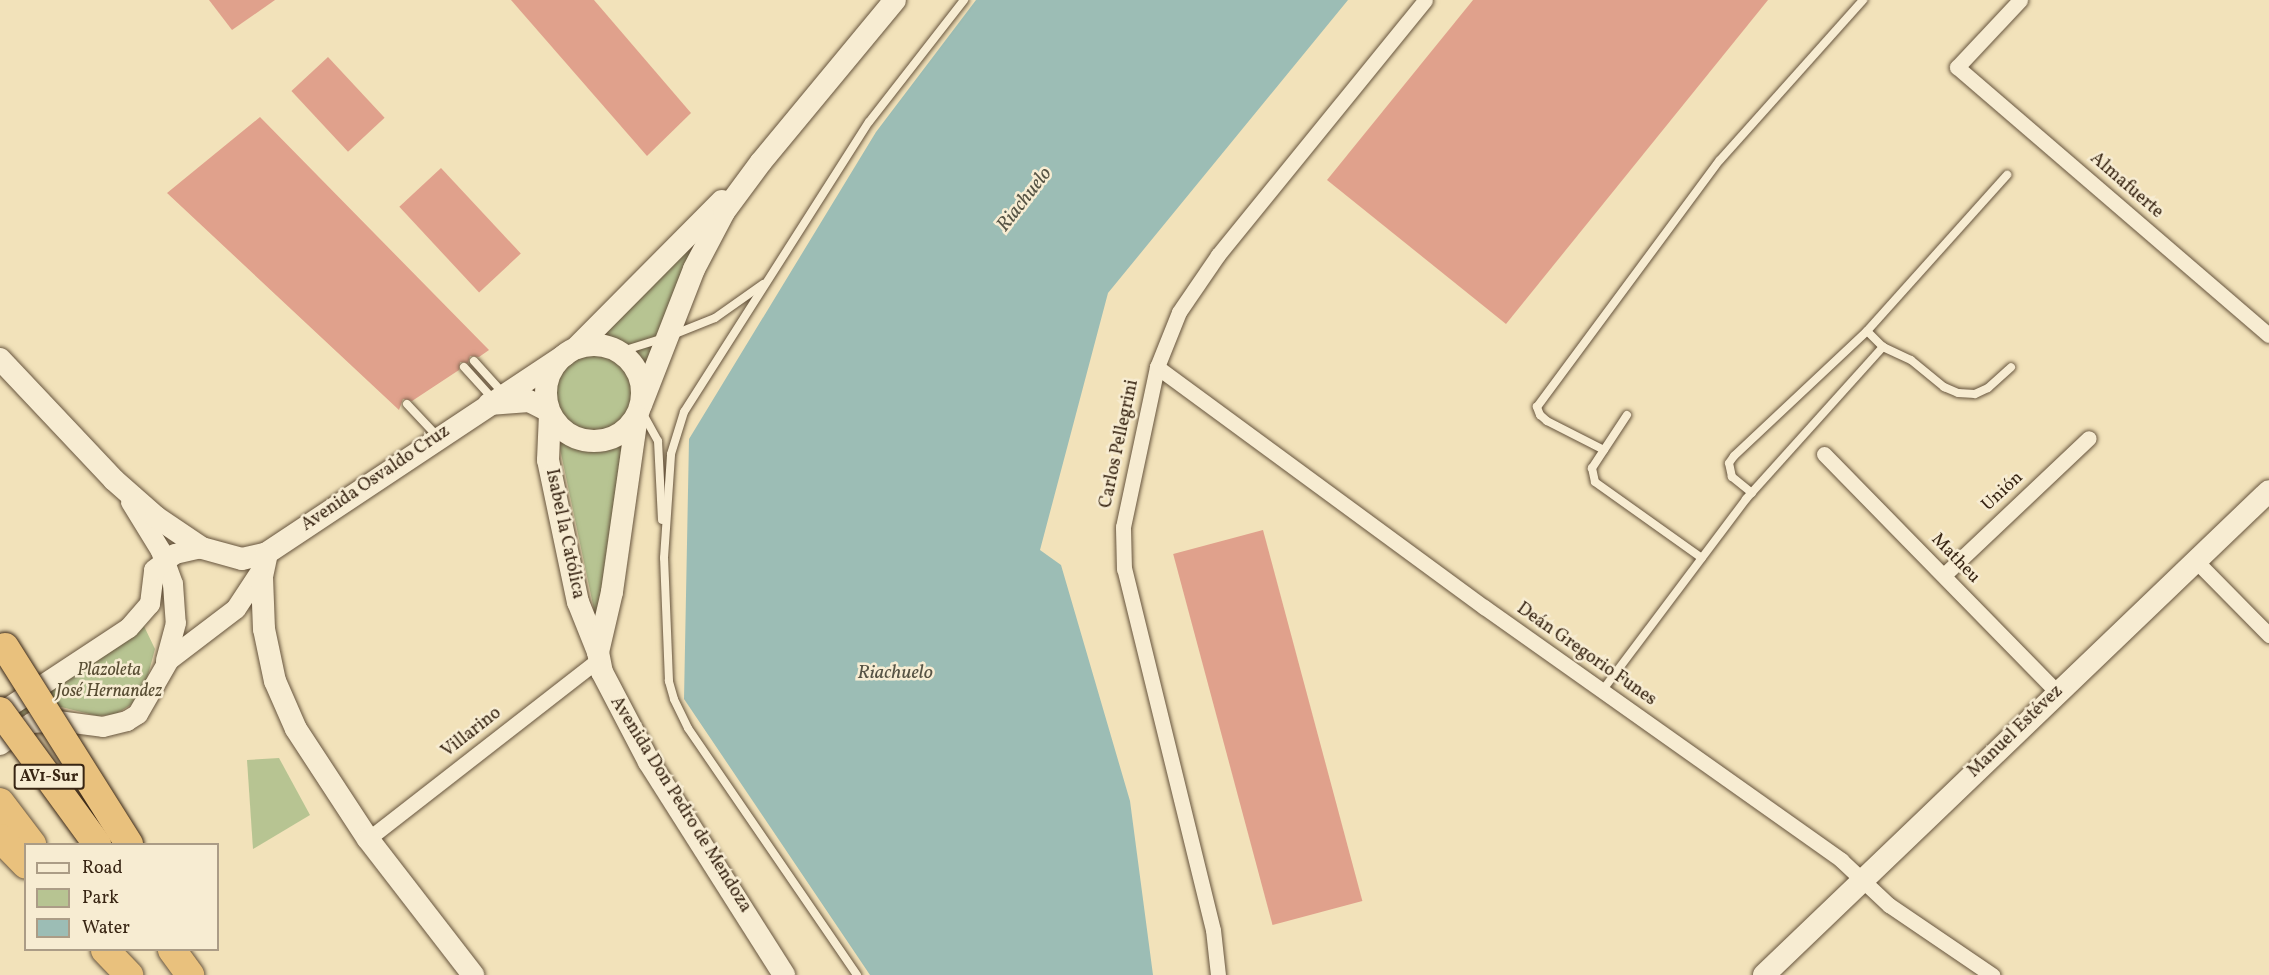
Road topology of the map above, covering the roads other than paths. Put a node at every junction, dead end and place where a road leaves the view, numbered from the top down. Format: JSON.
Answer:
{"nodes":[{"id":1,"x":895,"y":0,"type":"edge"},
{"id":2,"x":964,"y":0,"type":"edge"},
{"id":3,"x":1425,"y":0,"type":"edge"},
{"id":4,"x":1863,"y":0,"type":"edge"},
{"id":5,"x":2020,"y":0,"type":"edge"},
{"id":6,"x":761,"y":162,"type":"junction"},
{"id":7,"x":2007,"y":175,"type":"dead end"},
{"id":8,"x":767,"y":282,"type":"junction"},
{"id":9,"x":1867,"y":331,"type":"junction"},
{"id":10,"x":2269,"y":335,"type":"edge"},
{"id":11,"x":666,"y":338,"type":"junction"},
{"id":12,"x":1883,"y":347,"type":"junction"},
{"id":13,"x":571,"y":351,"type":"junction"},
{"id":14,"x":619,"y":352,"type":"junction"},
{"id":15,"x":0,"y":358,"type":"edge"},
{"id":16,"x":474,"y":361,"type":"dead end"},
{"id":17,"x":464,"y":367,"type":"dead end"},
{"id":18,"x":2011,"y":367,"type":"dead end"},
{"id":19,"x":1156,"y":368,"type":"junction"},
{"id":20,"x":494,"y":399,"type":"junction"},
{"id":21,"x":407,"y":404,"type":"dead end"},
{"id":22,"x":639,"y":410,"type":"junction"},
{"id":23,"x":549,"y":412,"type":"junction"},
{"id":24,"x":1627,"y":415,"type":"dead end"},
{"id":25,"x":438,"y":437,"type":"junction"},
{"id":26,"x":2089,"y":438,"type":"dead end"},
{"id":27,"x":1604,"y":450,"type":"junction"},
{"id":28,"x":1824,"y":454,"type":"dead end"},
{"id":29,"x":117,"y":483,"type":"junction"},
{"id":30,"x":2269,"y":491,"type":"edge"},
{"id":31,"x":1752,"y":493,"type":"junction"},
{"id":32,"x":202,"y":548,"type":"junction"},
{"id":33,"x":664,"y":558,"type":"junction"},
{"id":34,"x":1702,"y":558,"type":"junction"},
{"id":35,"x":165,"y":560,"type":"junction"},
{"id":36,"x":265,"y":560,"type":"junction"},
{"id":37,"x":2197,"y":562,"type":"junction"},
{"id":38,"x":1944,"y":575,"type":"junction"},
{"id":39,"x":2269,"y":635,"type":"edge"},
{"id":40,"x":0,"y":638,"type":"edge"},
{"id":41,"x":599,"y":655,"type":"junction"},
{"id":42,"x":161,"y":675,"type":"junction"},
{"id":43,"x":1602,"y":691,"type":"junction"},
{"id":44,"x":2057,"y":692,"type":"junction"},
{"id":45,"x":0,"y":712,"type":"edge"},
{"id":46,"x":0,"y":745,"type":"edge"},
{"id":47,"x":0,"y":802,"type":"edge"},
{"id":48,"x":0,"y":838,"type":"edge"},
{"id":49,"x":368,"y":839,"type":"junction"},
{"id":50,"x":31,"y":843,"type":"edge"},
{"id":51,"x":96,"y":843,"type":"edge"},
{"id":52,"x":128,"y":843,"type":"edge"},
{"id":53,"x":24,"y":863,"type":"edge"},
{"id":54,"x":1862,"y":880,"type":"junction"},
{"id":55,"x":106,"y":951,"type":"edge"},
{"id":56,"x":113,"y":951,"type":"edge"},
{"id":57,"x":173,"y":951,"type":"edge"},
{"id":58,"x":194,"y":951,"type":"edge"},
{"id":59,"x":130,"y":975,"type":"edge"},
{"id":60,"x":190,"y":975,"type":"edge"},
{"id":61,"x":208,"y":975,"type":"edge"},
{"id":62,"x":473,"y":975,"type":"edge"},
{"id":63,"x":784,"y":975,"type":"edge"},
{"id":64,"x":857,"y":975,"type":"edge"},
{"id":65,"x":1218,"y":975,"type":"edge"},
{"id":66,"x":1764,"y":975,"type":"edge"},
{"id":67,"x":1992,"y":975,"type":"edge"}],
"edges":[{"from":1,"to":6,"type":"main road"},
{"from":2,"to":8,"type":"lane"},
{"from":3,"to":19,"type":"street","name":"Carlos Pellegrini"},
{"from":4,"to":27,"type":"lane"},
{"from":5,"to":10,"type":"street","name":"Almafuerte"},
{"from":6,"to":11,"type":"main road"},
{"from":6,"to":13,"type":"main road"},
{"from":7,"to":9,"type":"lane"},
{"from":8,"to":11,"type":"lane"},
{"from":8,"to":33,"type":"lane"},
{"from":9,"to":12,"type":"lane"},
{"from":9,"to":31,"type":"lane"},
{"from":11,"to":14,"type":"lane"},
{"from":11,"to":22,"type":"main road"},
{"from":12,"to":18,"type":"lane"},
{"from":12,"to":31,"type":"lane"},
{"from":13,"to":14,"type":"main road"},
{"from":13,"to":20,"type":"main road","name":"Avenida Osvaldo Cruz"},
{"from":13,"to":23,"type":"main road"},
{"from":14,"to":22,"type":"main road"},
{"from":15,"to":29,"type":"main road"},
{"from":16,"to":20,"type":"lane"},
{"from":17,"to":20,"type":"lane"},
{"from":19,"to":43,"type":"street","name":"Deán Gregorio Funes"},
{"from":19,"to":65,"type":"street","name":"Carlos Pellegrini"},
{"from":20,"to":23,"type":"main road","name":"Avenida Osvaldo Cruz"},
{"from":20,"to":25,"type":"main road","name":"Avenida Osvaldo Cruz"},
{"from":21,"to":25,"type":"lane"},
{"from":22,"to":23,"type":"main road"},
{"from":22,"to":33,"type":"lane"},
{"from":22,"to":41,"type":"main road"},
{"from":23,"to":41,"type":"main road","name":"Isabel la Católica"},
{"from":24,"to":27,"type":"lane"},
{"from":25,"to":36,"type":"main road","name":"Avenida Osvaldo Cruz"},
{"from":26,"to":38,"type":"street","name":"Unión"},
{"from":27,"to":34,"type":"lane"},
{"from":28,"to":38,"type":"street","name":"Matheu"},
{"from":29,"to":32,"type":"main road"},
{"from":29,"to":35,"type":"street"},
{"from":30,"to":37,"type":"main road","name":"Manuel Estévez"},
{"from":31,"to":34,"type":"lane"},
{"from":32,"to":35,"type":"street"},
{"from":32,"to":36,"type":"main road"},
{"from":33,"to":64,"type":"lane"},
{"from":34,"to":43,"type":"lane"},
{"from":35,"to":42,"type":"street"},
{"from":35,"to":45,"type":"street"},
{"from":36,"to":42,"type":"street","name":"Avenida Osvaldo Cruz"},
{"from":36,"to":49,"type":"main road"},
{"from":37,"to":39,"type":"street"},
{"from":37,"to":44,"type":"main road","name":"Manuel Estévez"},
{"from":38,"to":44,"type":"street","name":"Matheu"},
{"from":40,"to":52,"type":"highway","bridge":true},
{"from":41,"to":49,"type":"street","name":"Villarino"},
{"from":41,"to":63,"type":"main road","name":"Avenida Don Pedro de Mendoza"},
{"from":42,"to":46,"type":"street","name":"Avenida Osvaldo Cruz"},
{"from":43,"to":54,"type":"street","name":"Deán Gregorio Funes"},
{"from":44,"to":54,"type":"main road","name":"Manuel Estévez"},
{"from":45,"to":51,"type":"highway","number":"AV1-Sur","bridge":true},
{"from":47,"to":50,"type":"highway","number":"AV1-Sur"},
{"from":48,"to":53,"type":"highway"},
{"from":49,"to":62,"type":"main road"},
{"from":54,"to":66,"type":"main road","name":"Manuel Estévez"},
{"from":54,"to":67,"type":"street","name":"Deán Gregorio Funes"},
{"from":55,"to":59,"type":"highway"},
{"from":56,"to":59,"type":"highway"},
{"from":57,"to":60,"type":"highway"},
{"from":58,"to":61,"type":"highway"}]}
